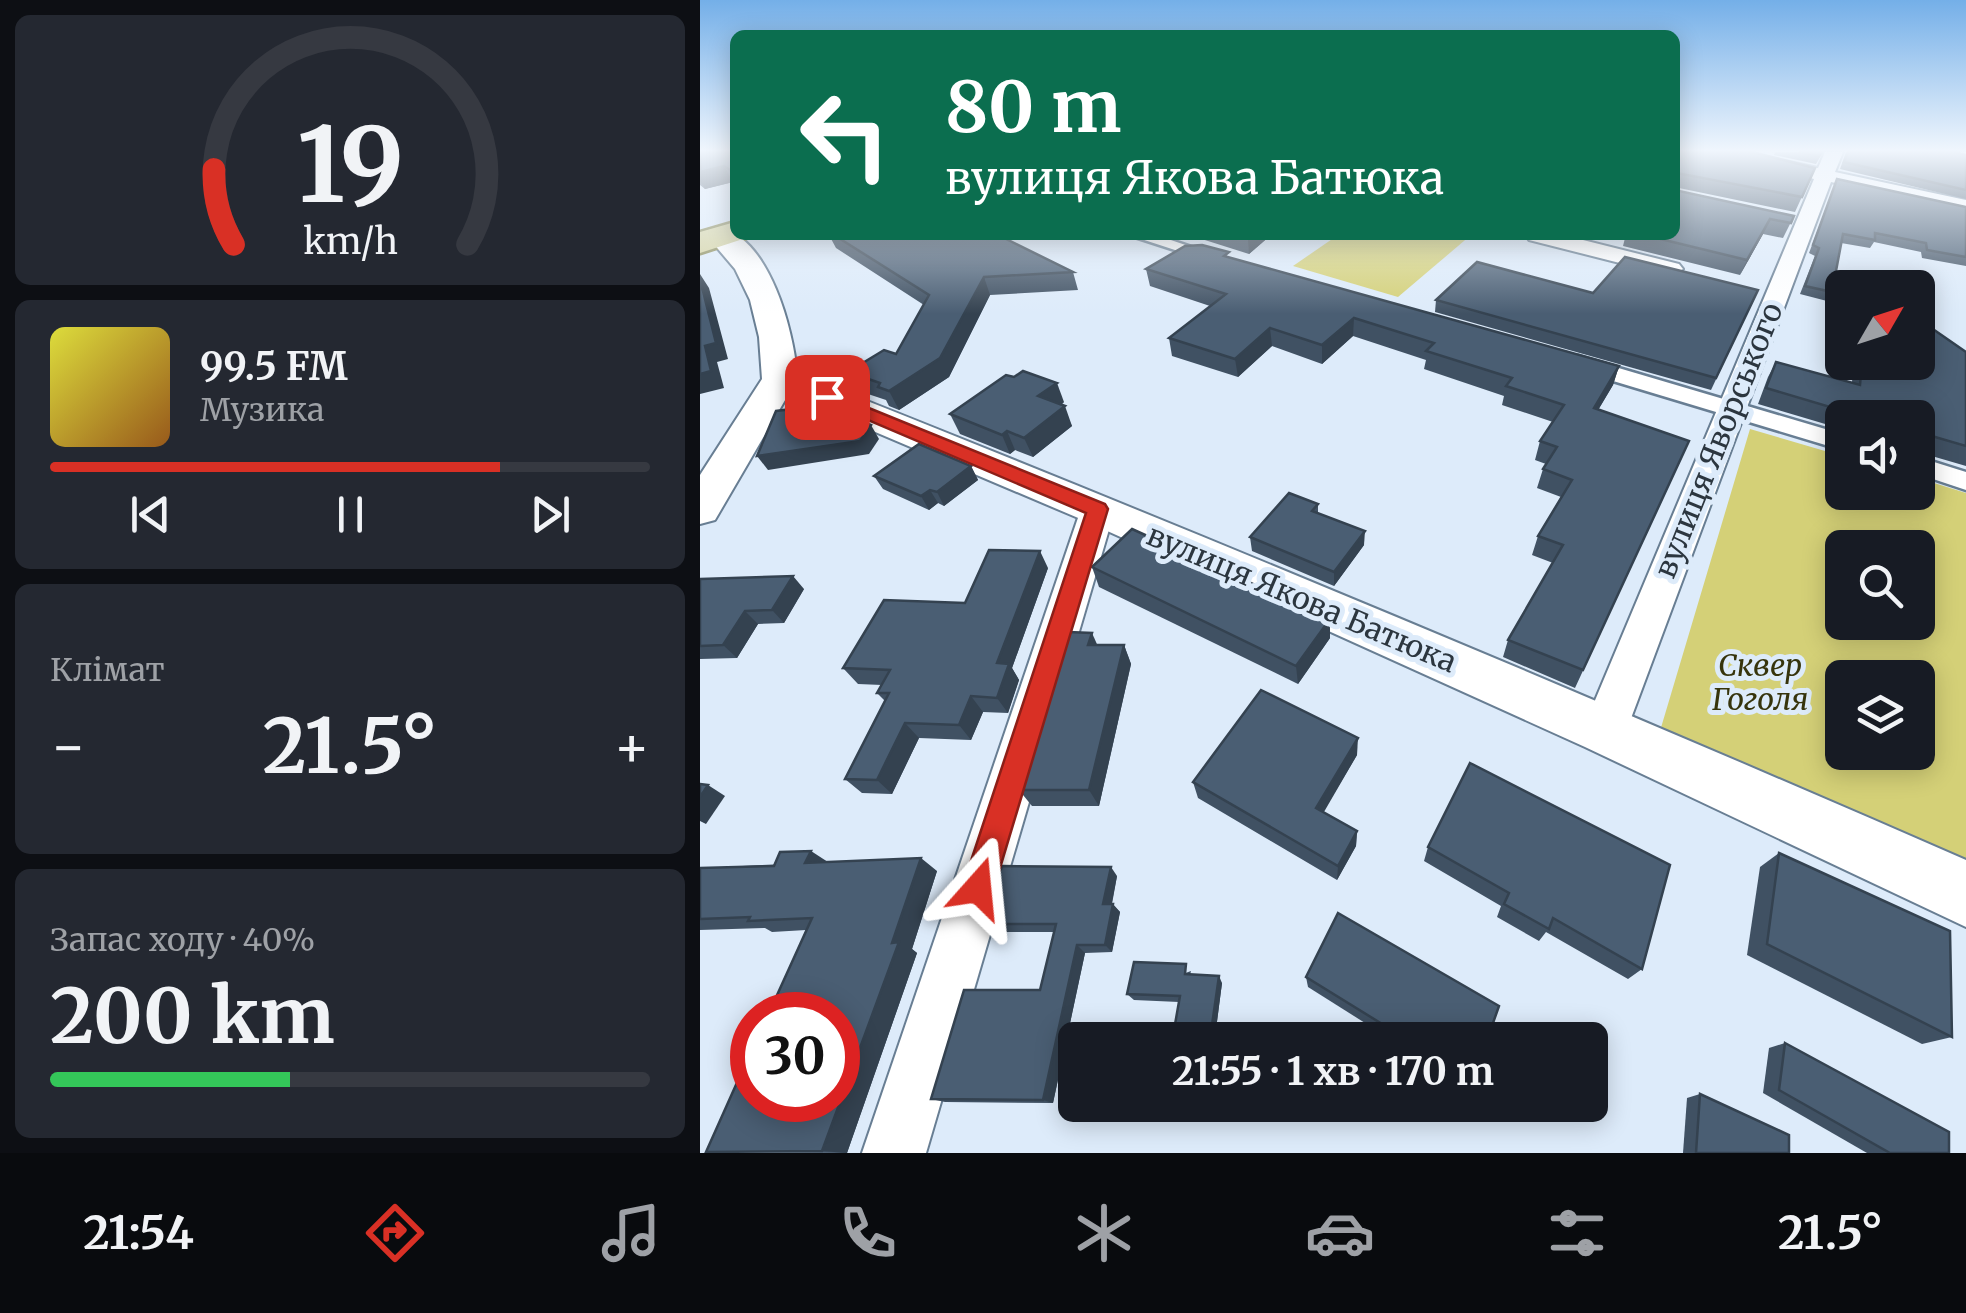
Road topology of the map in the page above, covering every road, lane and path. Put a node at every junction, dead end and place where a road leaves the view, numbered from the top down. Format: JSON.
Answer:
{"nodes":[{"id":1,"x":1804,"y":206,"type":"edge"},
{"id":2,"x":731,"y":240,"type":"edge"},
{"id":3,"x":1155,"y":240,"type":"edge"},
{"id":4,"x":1557,"y":240,"type":"edge"},
{"id":5,"x":1250,"y":268,"type":"edge"},
{"id":6,"x":1702,"y":277,"type":"edge"},
{"id":7,"x":1562,"y":359,"type":"edge"},
{"id":8,"x":780,"y":379,"type":"junction"},
{"id":9,"x":1730,"y":407,"type":"junction"},
{"id":10,"x":1825,"y":437,"type":"edge"},
{"id":11,"x":1935,"y":471,"type":"edge"},
{"id":12,"x":1966,"y":481,"type":"edge"},
{"id":13,"x":1098,"y":509,"type":"junction"},
{"id":14,"x":700,"y":510,"type":"edge"},
{"id":15,"x":1605,"y":729,"type":"junction"},
{"id":16,"x":1966,"y":894,"type":"edge"},
{"id":17,"x":894,"y":1153,"type":"edge"}],
"edges":[{"from":1,"to":9,"type":"street","name":"вулиця Яворського"},
{"from":2,"to":8,"type":"street"},
{"from":3,"to":5,"type":"street"},
{"from":4,"to":6,"type":"street"},
{"from":7,"to":9,"type":"street"},
{"from":8,"to":13,"type":"street","name":"вулиця Якова Батюка"},
{"from":8,"to":14,"type":"street"},
{"from":9,"to":10,"type":"street"},
{"from":9,"to":15,"type":"street","name":"вулиця Яворського"},
{"from":11,"to":12,"type":"street"},
{"from":13,"to":15,"type":"street","name":"вулиця Якова Батюка"},
{"from":13,"to":17,"type":"street"},
{"from":15,"to":16,"type":"street","name":"вулиця Якова Батюка"}]}
